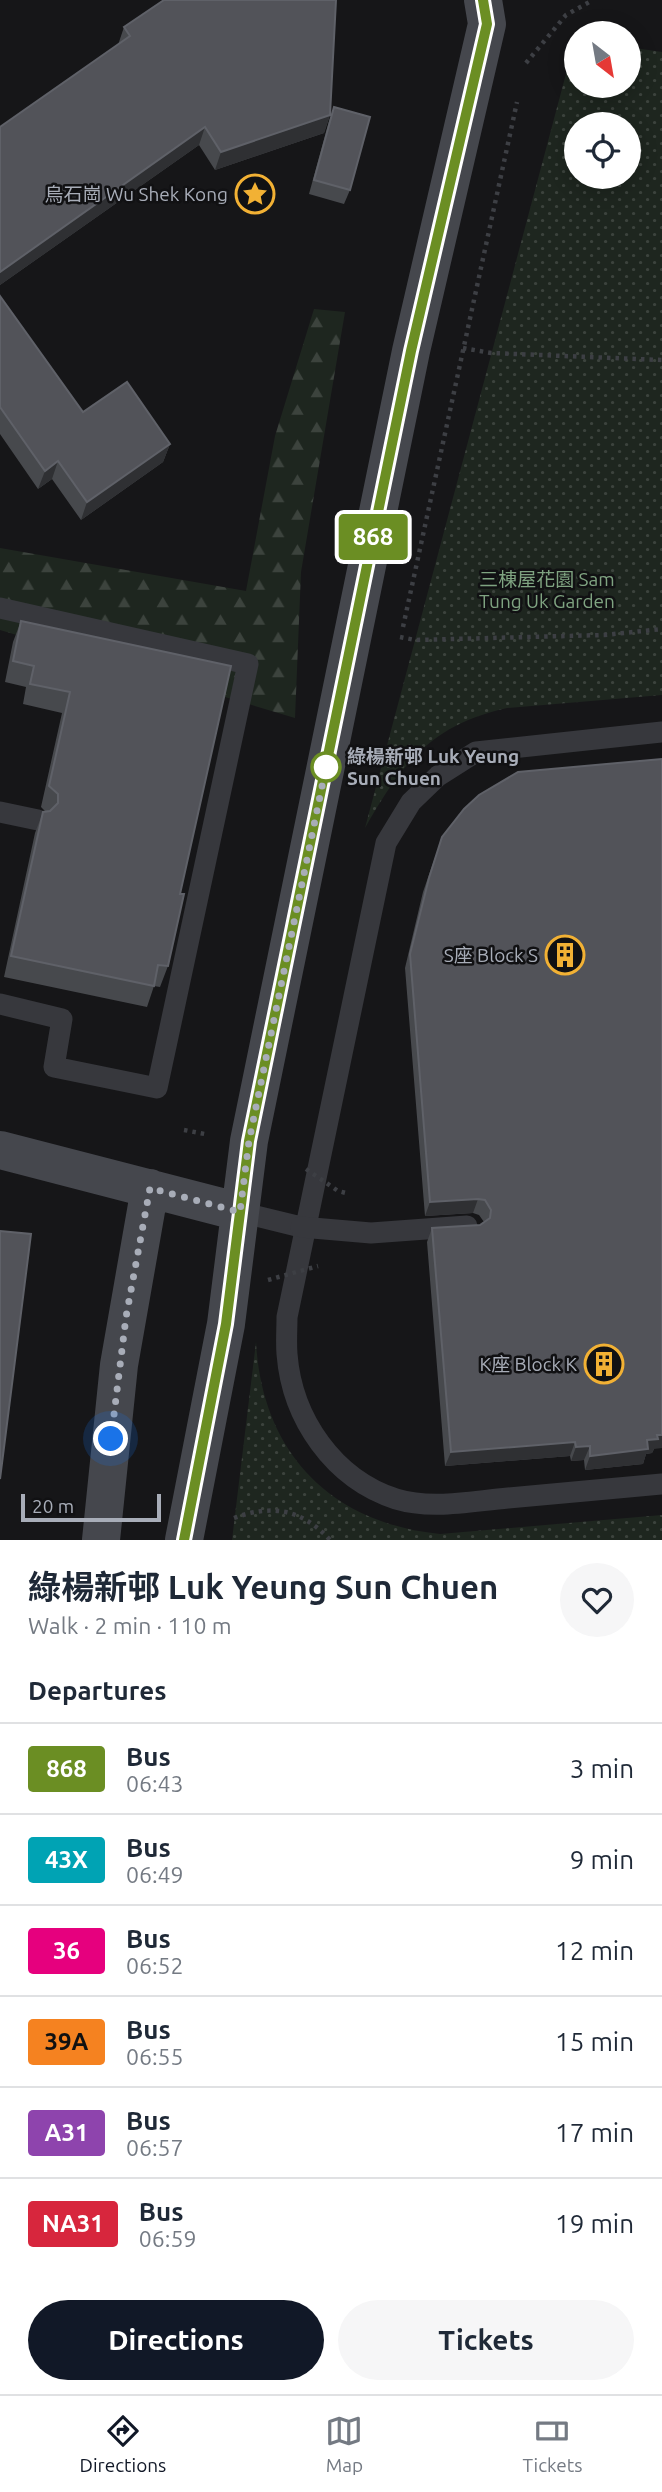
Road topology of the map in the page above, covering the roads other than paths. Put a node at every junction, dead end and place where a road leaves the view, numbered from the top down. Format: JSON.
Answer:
{"nodes":[{"id":1,"x":493,"y":8,"type":"edge"},
{"id":2,"x":0,"y":608,"type":"edge"},
{"id":3,"x":662,"y":732,"type":"edge"},
{"id":4,"x":0,"y":812,"type":"edge"},
{"id":5,"x":38,"y":820,"type":"edge"},
{"id":6,"x":0,"y":1004,"type":"edge"},
{"id":7,"x":0,"y":1150,"type":"edge"},
{"id":8,"x":150,"y":1188,"type":"junction"},
{"id":9,"x":240,"y":1212,"type":"junction"},
{"id":10,"x":473,"y":1226,"type":"edge"},
{"id":11,"x":662,"y":1484,"type":"edge"},
{"id":12,"x":101,"y":1540,"type":"edge"},
{"id":13,"x":184,"y":1540,"type":"edge"}],
"edges":[{"from":1,"to":9,"type":"main road"},
{"from":2,"to":6,"type":"lane"},
{"from":3,"to":11,"type":"lane"},
{"from":4,"to":5,"type":"lane"},
{"from":7,"to":8,"type":"main road"},
{"from":8,"to":9,"type":"main road"},
{"from":8,"to":12,"type":"main road"},
{"from":9,"to":10,"type":"lane","bridge":true},
{"from":9,"to":13,"type":"main road"}]}
